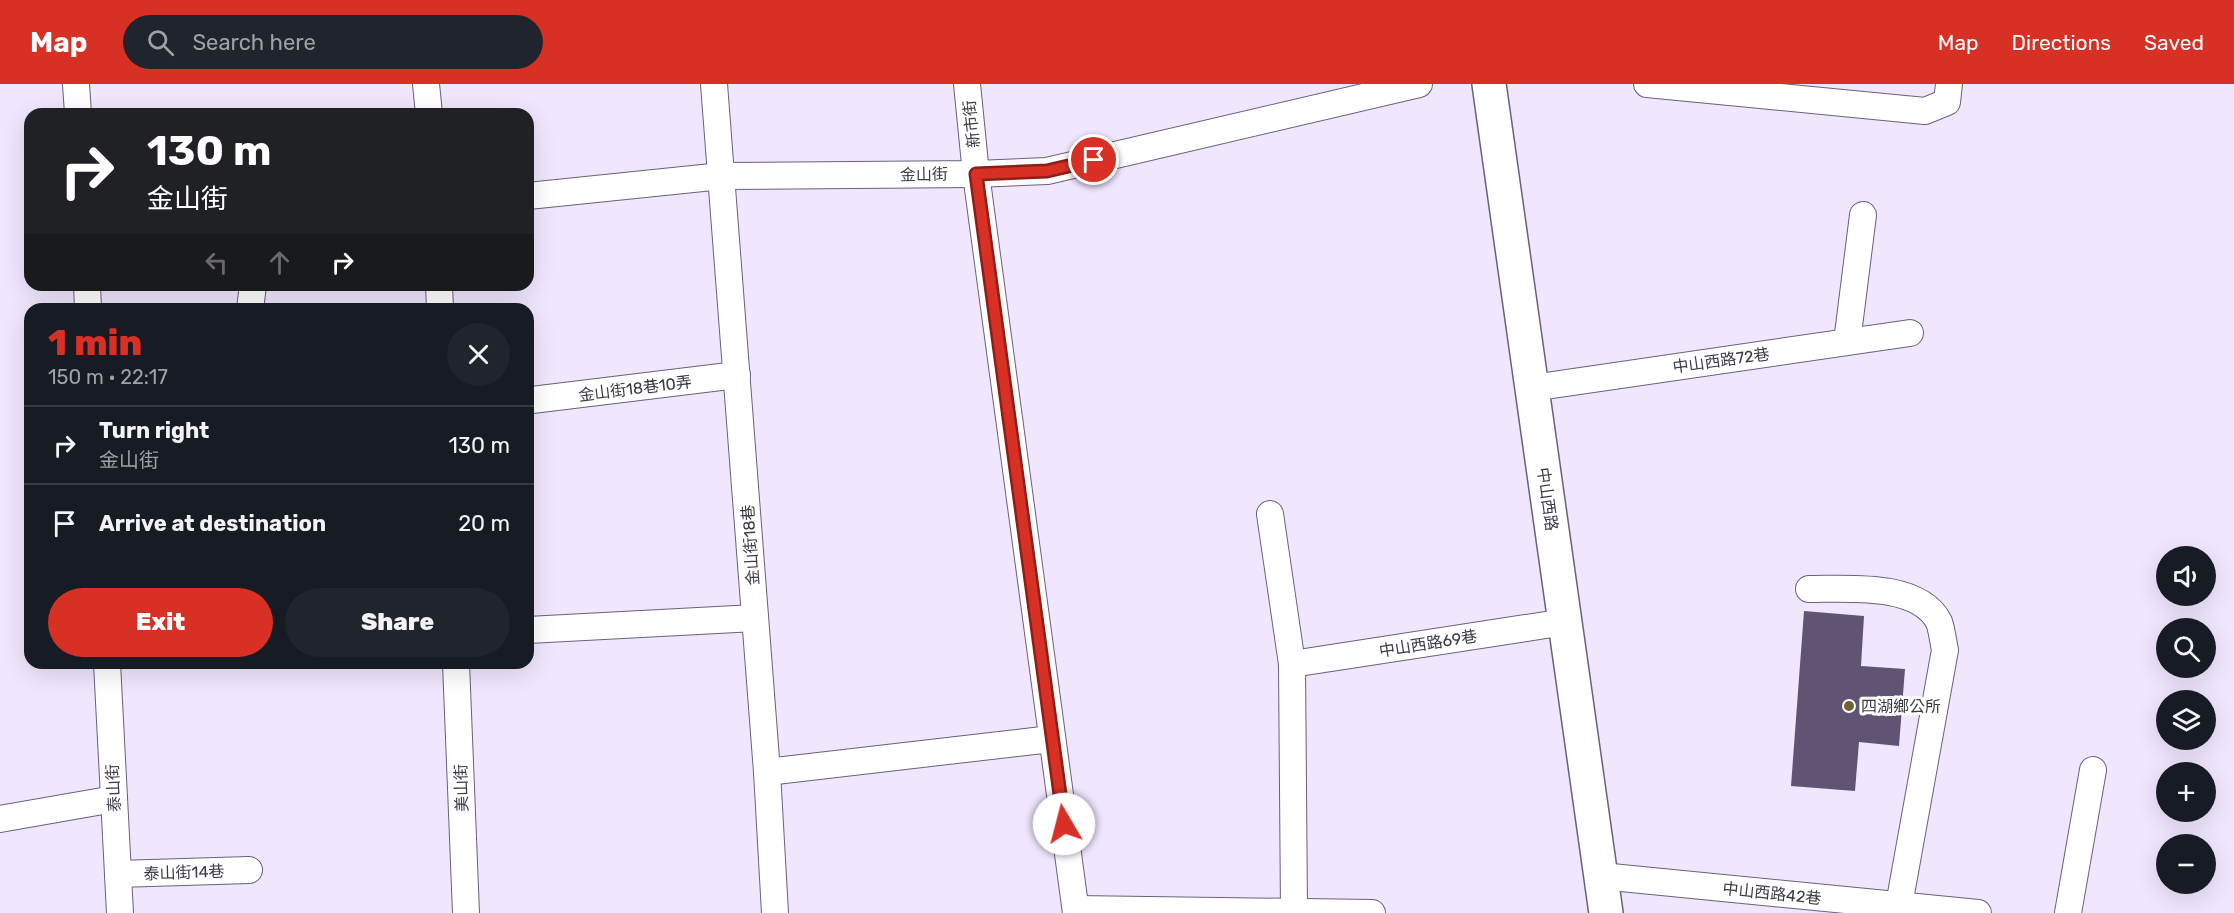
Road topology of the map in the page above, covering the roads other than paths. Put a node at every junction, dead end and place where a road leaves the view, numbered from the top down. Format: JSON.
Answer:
{"nodes":[{"id":1,"x":76,"y":84,"type":"edge"},
{"id":2,"x":426,"y":84,"type":"edge"},
{"id":3,"x":714,"y":84,"type":"edge"},
{"id":4,"x":968,"y":84,"type":"edge"},
{"id":5,"x":1419,"y":84,"type":"edge"},
{"id":6,"x":1489,"y":84,"type":"edge"},
{"id":7,"x":1647,"y":84,"type":"edge"},
{"id":8,"x":1949,"y":84,"type":"edge"},
{"id":9,"x":78,"y":108,"type":"edge"},
{"id":10,"x":428,"y":108,"type":"edge"},
{"id":11,"x":976,"y":174,"type":"junction"},
{"id":12,"x":722,"y":176,"type":"junction"},
{"id":13,"x":534,"y":195,"type":"edge"},
{"id":14,"x":1863,"y":215,"type":"dead end"},
{"id":15,"x":1910,"y":333,"type":"dead end"},
{"id":16,"x":1847,"y":342,"type":"junction"},
{"id":17,"x":737,"y":375,"type":"junction"},
{"id":18,"x":1532,"y":388,"type":"junction"},
{"id":19,"x":534,"y":400,"type":"edge"},
{"id":20,"x":1270,"y":514,"type":"dead end"},
{"id":21,"x":1809,"y":589,"type":"dead end"},
{"id":22,"x":755,"y":618,"type":"junction"},
{"id":23,"x":1565,"y":622,"type":"junction"},
{"id":24,"x":534,"y":630,"type":"edge"},
{"id":25,"x":1292,"y":664,"type":"junction"},
{"id":26,"x":107,"y":669,"type":"edge"},
{"id":27,"x":456,"y":669,"type":"edge"},
{"id":28,"x":1051,"y":739,"type":"junction"},
{"id":29,"x":2093,"y":770,"type":"dead end"},
{"id":30,"x":767,"y":772,"type":"junction"},
{"id":31,"x":114,"y":799,"type":"junction"},
{"id":32,"x":0,"y":819,"type":"edge"},
{"id":33,"x":249,"y":870,"type":"dead end"},
{"id":34,"x":118,"y":874,"type":"junction"},
{"id":35,"x":1601,"y":876,"type":"junction"},
{"id":36,"x":1899,"y":905,"type":"junction"},
{"id":37,"x":1076,"y":911,"type":"edge"},
{"id":38,"x":1294,"y":911,"type":"junction"},
{"id":39,"x":120,"y":913,"type":"edge"},
{"id":40,"x":466,"y":913,"type":"edge"},
{"id":41,"x":775,"y":913,"type":"edge"},
{"id":42,"x":1334,"y":913,"type":"edge"},
{"id":43,"x":1372,"y":913,"type":"edge"},
{"id":44,"x":1606,"y":913,"type":"edge"},
{"id":45,"x":1978,"y":913,"type":"edge"},
{"id":46,"x":2068,"y":913,"type":"edge"}],
"edges":[{"from":1,"to":9,"type":"street"},
{"from":2,"to":10,"type":"street"},
{"from":3,"to":12,"type":"street","name":"金山街18巷"},
{"from":4,"to":11,"type":"street","name":"新市街"},
{"from":5,"to":11,"type":"street","name":"金山街"},
{"from":6,"to":18,"type":"main road","name":"中山西路"},
{"from":7,"to":8,"type":"street"},
{"from":11,"to":12,"type":"street","name":"金山街"},
{"from":11,"to":28,"type":"street","name":"新市街"},
{"from":12,"to":13,"type":"street","name":"金山街"},
{"from":12,"to":17,"type":"street","name":"金山街18巷"},
{"from":14,"to":16,"type":"street"},
{"from":15,"to":16,"type":"street","name":"中山西路72巷"},
{"from":16,"to":18,"type":"street","name":"中山西路72巷"},
{"from":17,"to":19,"type":"street","name":"金山街18巷10弄"},
{"from":17,"to":22,"type":"street","name":"金山街18巷"},
{"from":18,"to":23,"type":"main road","name":"中山西路"},
{"from":20,"to":25,"type":"street"},
{"from":21,"to":36,"type":"street"},
{"from":22,"to":24,"type":"street"},
{"from":22,"to":30,"type":"street","name":"金山街18巷"},
{"from":23,"to":25,"type":"street","name":"中山西路69巷"},
{"from":23,"to":35,"type":"main road","name":"中山西路"},
{"from":25,"to":38,"type":"street"},
{"from":26,"to":31,"type":"street","name":"泰山街"},
{"from":27,"to":40,"type":"street","name":"美山街"},
{"from":28,"to":30,"type":"street"},
{"from":28,"to":37,"type":"street","name":"新市街"},
{"from":29,"to":46,"type":"street"},
{"from":30,"to":41,"type":"street","name":"金山街18巷"},
{"from":31,"to":32,"type":"street"},
{"from":31,"to":34,"type":"street","name":"泰山街"},
{"from":33,"to":34,"type":"street","name":"泰山街14巷"},
{"from":34,"to":39,"type":"street","name":"泰山街"},
{"from":35,"to":36,"type":"street","name":"中山西路42巷"},
{"from":35,"to":44,"type":"main road","name":"中山西路"},
{"from":36,"to":45,"type":"street","name":"中山西路42巷"},
{"from":37,"to":38,"type":"street"},
{"from":38,"to":42,"type":"street"},
{"from":42,"to":43,"type":"street"}]}
